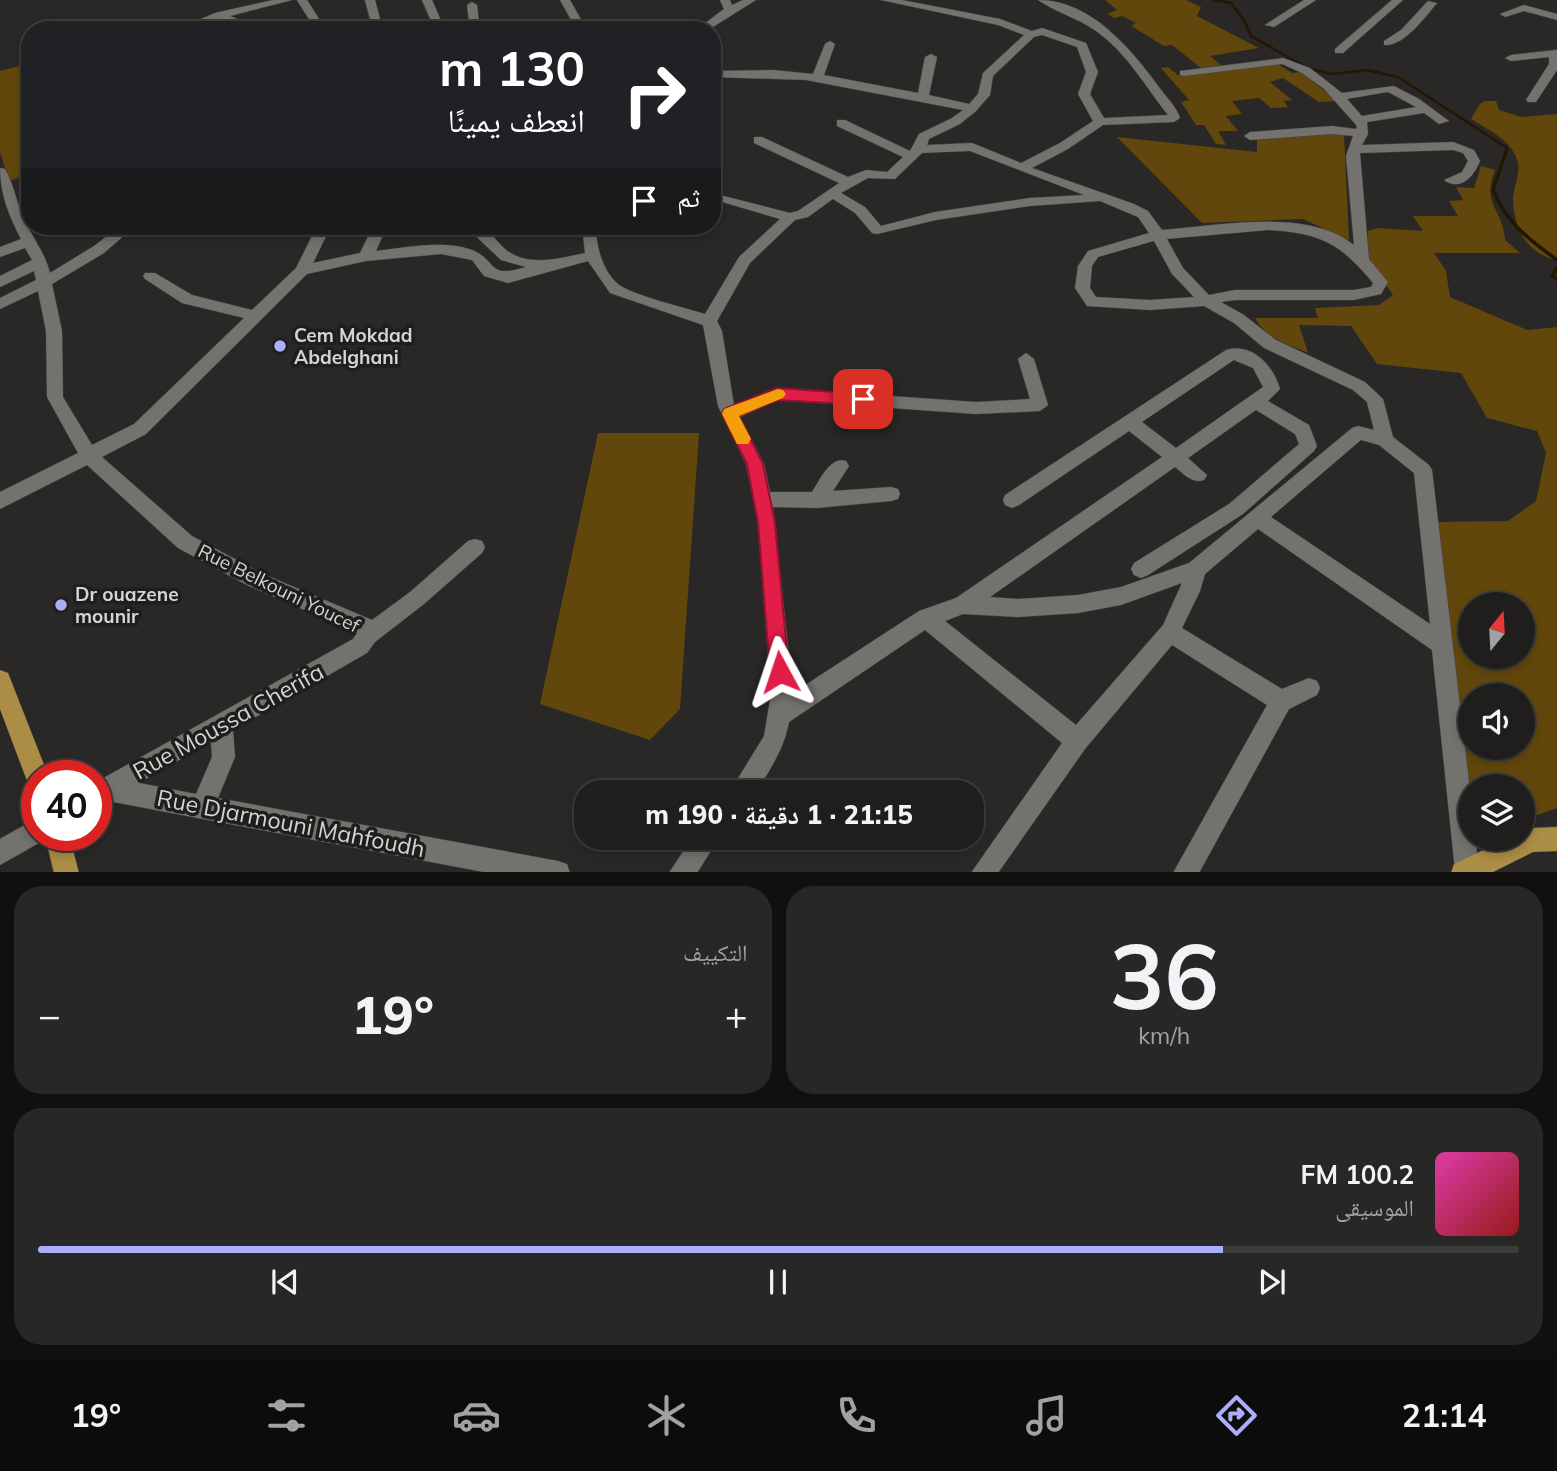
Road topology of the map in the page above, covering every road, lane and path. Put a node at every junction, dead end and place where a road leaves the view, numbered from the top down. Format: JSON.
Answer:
{"nodes":[{"id":1,"x":287,"y":0,"type":"edge"},
{"id":2,"x":302,"y":0,"type":"edge"},
{"id":3,"x":370,"y":0,"type":"edge"},
{"id":4,"x":427,"y":0,"type":"edge"},
{"id":5,"x":565,"y":0,"type":"edge"},
{"id":6,"x":751,"y":0,"type":"edge"},
{"id":7,"x":886,"y":0,"type":"edge"},
{"id":8,"x":1044,"y":0,"type":"edge"},
{"id":9,"x":1311,"y":0,"type":"edge"},
{"id":10,"x":1432,"y":3,"type":"dead end"},
{"id":11,"x":472,"y":5,"type":"dead end"},
{"id":12,"x":727,"y":5,"type":"edge"},
{"id":13,"x":1404,"y":10,"type":"edge"},
{"id":14,"x":1504,"y":14,"type":"dead end"},
{"id":15,"x":219,"y":15,"type":"junction"},
{"id":16,"x":1557,"y":17,"type":"edge"},
{"id":17,"x":205,"y":21,"type":"edge"},
{"id":18,"x":228,"y":21,"type":"edge"},
{"id":19,"x":315,"y":21,"type":"edge"},
{"id":20,"x":376,"y":21,"type":"edge"},
{"id":21,"x":436,"y":21,"type":"edge"},
{"id":22,"x":474,"y":21,"type":"edge"},
{"id":23,"x":577,"y":21,"type":"edge"},
{"id":24,"x":710,"y":21,"type":"edge"},
{"id":25,"x":1270,"y":25,"type":"dead end"},
{"id":26,"x":1030,"y":35,"type":"junction"},
{"id":27,"x":1388,"y":43,"type":"dead end"},
{"id":28,"x":830,"y":44,"type":"dead end"},
{"id":29,"x":1339,"y":51,"type":"dead end"},
{"id":30,"x":1556,"y":54,"type":"edge"},
{"id":31,"x":931,"y":57,"type":"dead end"},
{"id":32,"x":1511,"y":58,"type":"dead end"},
{"id":33,"x":1184,"y":73,"type":"dead end"},
{"id":34,"x":721,"y":74,"type":"edge"},
{"id":35,"x":817,"y":78,"type":"junction"},
{"id":36,"x":1338,"y":97,"type":"junction"},
{"id":37,"x":923,"y":98,"type":"junction"},
{"id":38,"x":1532,"y":100,"type":"dead end"},
{"id":39,"x":972,"y":108,"type":"junction"},
{"id":40,"x":1427,"y":109,"type":"junction"},
{"id":41,"x":1359,"y":120,"type":"junction"},
{"id":42,"x":1443,"y":121,"type":"dead end"},
{"id":43,"x":1100,"y":122,"type":"junction"},
{"id":44,"x":841,"y":124,"type":"dead end"},
{"id":45,"x":1362,"y":134,"type":"junction"},
{"id":46,"x":1250,"y":136,"type":"dead end"},
{"id":47,"x":758,"y":140,"type":"dead end"},
{"id":48,"x":1354,"y":149,"type":"junction"},
{"id":49,"x":914,"y":152,"type":"junction"},
{"id":50,"x":1021,"y":168,"type":"junction"},
{"id":51,"x":0,"y":172,"type":"edge"},
{"id":52,"x":1451,"y":180,"type":"dead end"},
{"id":53,"x":848,"y":182,"type":"junction"},
{"id":54,"x":832,"y":193,"type":"junction"},
{"id":55,"x":721,"y":197,"type":"edge"},
{"id":56,"x":1100,"y":199,"type":"junction"},
{"id":57,"x":16,"y":217,"type":"junction"},
{"id":58,"x":790,"y":217,"type":"junction"},
{"id":59,"x":0,"y":223,"type":"edge"},
{"id":60,"x":21,"y":226,"type":"edge"},
{"id":61,"x":26,"y":235,"type":"edge"},
{"id":62,"x":118,"y":235,"type":"edge"},
{"id":63,"x":320,"y":235,"type":"edge"},
{"id":64,"x":376,"y":235,"type":"edge"},
{"id":65,"x":486,"y":235,"type":"edge"},
{"id":66,"x":587,"y":235,"type":"edge"},
{"id":67,"x":1158,"y":235,"type":"junction"},
{"id":68,"x":29,"y":241,"type":"junction"},
{"id":69,"x":0,"y":252,"type":"edge"},
{"id":70,"x":595,"y":255,"type":"junction"},
{"id":71,"x":366,"y":256,"type":"junction"},
{"id":72,"x":1362,"y":259,"type":"junction"},
{"id":73,"x":40,"y":262,"type":"junction"},
{"id":74,"x":548,"y":265,"type":"junction"},
{"id":75,"x":302,"y":270,"type":"junction"},
{"id":76,"x":150,"y":276,"type":"dead end"},
{"id":77,"x":0,"y":282,"type":"edge"},
{"id":78,"x":44,"y":283,"type":"junction"},
{"id":79,"x":1207,"y":301,"type":"junction"},
{"id":80,"x":0,"y":304,"type":"edge"},
{"id":81,"x":253,"y":315,"type":"junction"},
{"id":82,"x":709,"y":321,"type":"junction"},
{"id":83,"x":1026,"y":359,"type":"dead end"},
{"id":84,"x":1255,"y":402,"type":"junction"},
{"id":85,"x":730,"y":414,"type":"junction"},
{"id":86,"x":1130,"y":422,"type":"junction"},
{"id":87,"x":1385,"y":440,"type":"junction"},
{"id":88,"x":1308,"y":446,"type":"junction"},
{"id":89,"x":90,"y":457,"type":"junction"},
{"id":90,"x":1175,"y":457,"type":"junction"},
{"id":91,"x":1325,"y":461,"type":"junction"},
{"id":92,"x":840,"y":466,"type":"dead end"},
{"id":93,"x":1198,"y":475,"type":"dead end"},
{"id":94,"x":891,"y":494,"type":"dead end"},
{"id":95,"x":762,"y":499,"type":"junction"},
{"id":96,"x":817,"y":500,"type":"junction"},
{"id":97,"x":1012,"y":500,"type":"dead end"},
{"id":98,"x":0,"y":501,"type":"edge"},
{"id":99,"x":1257,"y":518,"type":"junction"},
{"id":100,"x":475,"y":547,"type":"dead end"},
{"id":101,"x":1141,"y":569,"type":"dead end"},
{"id":102,"x":1196,"y":569,"type":"junction"},
{"id":103,"x":963,"y":605,"type":"junction"},
{"id":104,"x":926,"y":618,"type":"junction"},
{"id":105,"x":1170,"y":632,"type":"junction"},
{"id":106,"x":364,"y":641,"type":"junction"},
{"id":107,"x":1440,"y":643,"type":"junction"},
{"id":108,"x":0,"y":680,"type":"edge"},
{"id":109,"x":1309,"y":688,"type":"dead end"},
{"id":110,"x":1281,"y":702,"type":"junction"},
{"id":111,"x":781,"y":714,"type":"junction"},
{"id":112,"x":221,"y":726,"type":"junction"},
{"id":113,"x":1077,"y":741,"type":"junction"},
{"id":114,"x":30,"y":760,"type":"edge"},
{"id":115,"x":750,"y":780,"type":"edge"},
{"id":116,"x":112,"y":786,"type":"edge"},
{"id":117,"x":112,"y":794,"type":"edge"},
{"id":118,"x":203,"y":806,"type":"junction"},
{"id":119,"x":1557,"y":839,"type":"edge"},
{"id":120,"x":21,"y":840,"type":"edge"},
{"id":121,"x":698,"y":850,"type":"edge"},
{"id":122,"x":61,"y":851,"type":"edge"},
{"id":123,"x":0,"y":853,"type":"edge"},
{"id":124,"x":1465,"y":871,"type":"edge"},
{"id":125,"x":67,"y":872,"type":"edge"},
{"id":126,"x":553,"y":872,"type":"edge"},
{"id":127,"x":682,"y":872,"type":"edge"},
{"id":128,"x":984,"y":872,"type":"edge"},
{"id":129,"x":1186,"y":872,"type":"edge"}],
"edges":[{"from":1,"to":15,"type":"street"},
{"from":2,"to":19,"type":"street"},
{"from":3,"to":20,"type":"street"},
{"from":4,"to":21,"type":"street"},
{"from":5,"to":23,"type":"street"},
{"from":6,"to":12,"type":"street"},
{"from":7,"to":26,"type":"street"},
{"from":8,"to":43,"type":"street"},
{"from":9,"to":25,"type":"street"},
{"from":10,"to":13,"type":"street"},
{"from":11,"to":22,"type":"street"},
{"from":12,"to":24,"type":"street"},
{"from":13,"to":27,"type":"street"},
{"from":13,"to":29,"type":"street"},
{"from":14,"to":16,"type":"street"},
{"from":15,"to":17,"type":"street"},
{"from":15,"to":18,"type":"street"},
{"from":26,"to":39,"type":"street"},
{"from":26,"to":43,"type":"street"},
{"from":28,"to":35,"type":"street"},
{"from":30,"to":32,"type":"street"},
{"from":30,"to":38,"type":"street"},
{"from":31,"to":37,"type":"street"},
{"from":33,"to":36,"type":"street"},
{"from":34,"to":35,"type":"street"},
{"from":35,"to":37,"type":"street"},
{"from":36,"to":40,"type":"street"},
{"from":36,"to":41,"type":"street"},
{"from":37,"to":39,"type":"street"},
{"from":39,"to":49,"type":"street"},
{"from":40,"to":41,"type":"street"},
{"from":40,"to":42,"type":"street"},
{"from":41,"to":45,"type":"street"},
{"from":43,"to":50,"type":"street"},
{"from":44,"to":49,"type":"street"},
{"from":45,"to":46,"type":"street"},
{"from":45,"to":48,"type":"street"},
{"from":47,"to":53,"type":"street"},
{"from":48,"to":52,"type":"street"},
{"from":48,"to":72,"type":"street"},
{"from":49,"to":50,"type":"street"},
{"from":49,"to":53,"type":"street"},
{"from":50,"to":56,"type":"street"},
{"from":51,"to":57,"type":"street","name":"Rue Belkouni Youcef"},
{"from":53,"to":54,"type":"street"},
{"from":54,"to":56,"type":"street"},
{"from":54,"to":58,"type":"street"},
{"from":55,"to":58,"type":"street"},
{"from":56,"to":67,"type":"street"},
{"from":57,"to":59,"type":"street"},
{"from":57,"to":60,"type":"street","name":"Rue Belkouni Youcef"},
{"from":58,"to":82,"type":"street"},
{"from":61,"to":68,"type":"street","name":"Rue Belkouni Youcef"},
{"from":62,"to":78,"type":"street"},
{"from":63,"to":75,"type":"street"},
{"from":64,"to":71,"type":"street"},
{"from":65,"to":74,"type":"street"},
{"from":66,"to":70,"type":"street"},
{"from":67,"to":72,"type":"street"},
{"from":67,"to":79,"type":"street"},
{"from":67,"to":79,"type":"street"},
{"from":68,"to":69,"type":"street"},
{"from":68,"to":73,"type":"street","name":"Rue Belkouni Youcef"},
{"from":70,"to":74,"type":"street"},
{"from":70,"to":82,"type":"street"},
{"from":71,"to":74,"type":"street"},
{"from":71,"to":75,"type":"street"},
{"from":72,"to":79,"type":"street"},
{"from":73,"to":77,"type":"street"},
{"from":73,"to":78,"type":"street","name":"Rue Belkouni Youcef"},
{"from":75,"to":81,"type":"street"},
{"from":76,"to":81,"type":"street"},
{"from":78,"to":80,"type":"street"},
{"from":78,"to":89,"type":"street","name":"Rue Belkouni Youcef"},
{"from":79,"to":87,"type":"street"},
{"from":81,"to":89,"type":"street"},
{"from":82,"to":85,"type":"street"},
{"from":83,"to":85,"type":"street"},
{"from":84,"to":86,"type":"street"},
{"from":84,"to":88,"type":"street"},
{"from":84,"to":90,"type":"street"},
{"from":85,"to":95,"type":"street"},
{"from":86,"to":90,"type":"street"},
{"from":86,"to":97,"type":"street"},
{"from":87,"to":91,"type":"street"},
{"from":87,"to":107,"type":"street"},
{"from":88,"to":91,"type":"street"},
{"from":88,"to":101,"type":"street"},
{"from":89,"to":98,"type":"street"},
{"from":89,"to":106,"type":"street","name":"Rue Belkouni Youcef"},
{"from":90,"to":93,"type":"street"},
{"from":90,"to":103,"type":"street"},
{"from":91,"to":99,"type":"street"},
{"from":92,"to":96,"type":"street"},
{"from":94,"to":96,"type":"street"},
{"from":95,"to":96,"type":"street"},
{"from":95,"to":111,"type":"street"},
{"from":99,"to":102,"type":"street"},
{"from":99,"to":107,"type":"street"},
{"from":100,"to":106,"type":"street","name":"Rue Moussa Cherifa"},
{"from":102,"to":103,"type":"street"},
{"from":102,"to":105,"type":"street"},
{"from":103,"to":104,"type":"street"},
{"from":104,"to":111,"type":"street"},
{"from":104,"to":113,"type":"street"},
{"from":105,"to":110,"type":"street"},
{"from":105,"to":113,"type":"street"},
{"from":106,"to":112,"type":"street","name":"Rue Moussa Cherifa"},
{"from":107,"to":124,"type":"street"},
{"from":108,"to":114,"type":"main road"},
{"from":109,"to":110,"type":"street"},
{"from":110,"to":129,"type":"street"},
{"from":111,"to":115,"type":"street"},
{"from":112,"to":116,"type":"street","name":"Rue Moussa Cherifa"},
{"from":112,"to":118,"type":"street"},
{"from":113,"to":128,"type":"street"},
{"from":117,"to":118,"type":"street","name":"Rue Djarmouni Mahfoudh"},
{"from":118,"to":126,"type":"street","name":"Rue Djarmouni Mahfoudh"},
{"from":119,"to":124,"type":"main road"},
{"from":120,"to":123,"type":"street"},
{"from":121,"to":127,"type":"street"},
{"from":122,"to":125,"type":"main road"}]}
